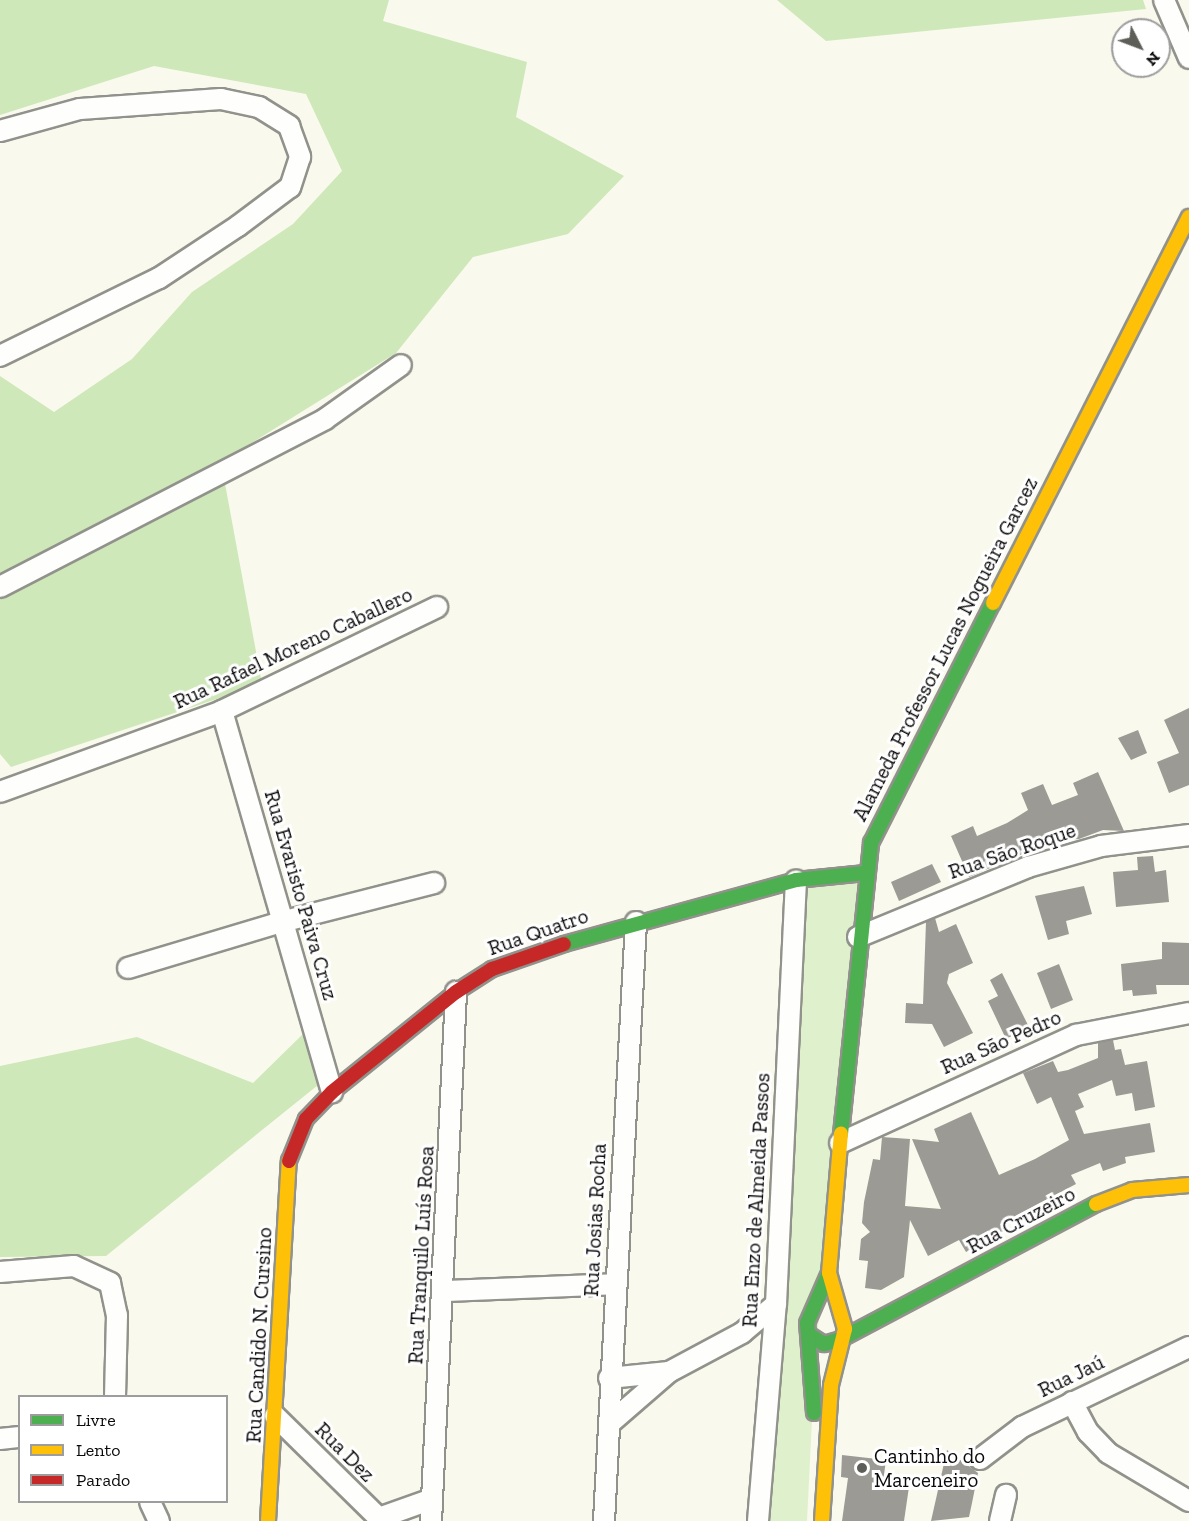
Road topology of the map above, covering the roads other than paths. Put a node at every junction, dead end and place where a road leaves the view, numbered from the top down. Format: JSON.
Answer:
{"nodes":[{"id":1,"x":1164,"y":0,"type":"edge"},
{"id":2,"x":1189,"y":58,"type":"edge"},
{"id":3,"x":0,"y":131,"type":"edge"},
{"id":4,"x":1189,"y":217,"type":"edge"},
{"id":5,"x":0,"y":356,"type":"edge"},
{"id":6,"x":401,"y":365,"type":"dead end"},
{"id":7,"x":0,"y":587,"type":"edge"},
{"id":8,"x":436,"y":607,"type":"dead end"},
{"id":9,"x":222,"y":711,"type":"junction"},
{"id":10,"x":0,"y":792,"type":"edge"},
{"id":11,"x":1189,"y":835,"type":"edge"},
{"id":12,"x":866,"y":873,"type":"junction"},
{"id":13,"x":796,"y":880,"type":"junction"},
{"id":14,"x":434,"y":883,"type":"dead end"},
{"id":15,"x":285,"y":921,"type":"junction"},
{"id":16,"x":636,"y":922,"type":"junction"},
{"id":17,"x":858,"y":937,"type":"junction"},
{"id":18,"x":128,"y":968,"type":"dead end"},
{"id":19,"x":456,"y":992,"type":"junction"},
{"id":20,"x":1189,"y":1013,"type":"edge"},
{"id":21,"x":333,"y":1092,"type":"junction"},
{"id":22,"x":840,"y":1143,"type":"junction"},
{"id":23,"x":290,"y":1151,"type":"joint"},
{"id":24,"x":1189,"y":1185,"type":"edge"},
{"id":25,"x":0,"y":1272,"type":"edge"},
{"id":26,"x":830,"y":1273,"type":"junction"},
{"id":27,"x":616,"y":1284,"type":"junction"},
{"id":28,"x":444,"y":1291,"type":"junction"},
{"id":29,"x":776,"y":1304,"type":"junction"},
{"id":30,"x":839,"y":1307,"type":"junction"},
{"id":31,"x":812,"y":1311,"type":"junction"},
{"id":32,"x":882,"y":1318,"type":"junction"},
{"id":33,"x":742,"y":1333,"type":"junction"},
{"id":34,"x":810,"y":1335,"type":"junction"},
{"id":35,"x":841,"y":1339,"type":"junction"},
{"id":36,"x":1189,"y":1347,"type":"edge"},
{"id":37,"x":772,"y":1350,"type":"junction"},
{"id":38,"x":669,"y":1372,"type":"junction"},
{"id":39,"x":609,"y":1378,"type":"junction"},
{"id":40,"x":115,"y":1395,"type":"edge"},
{"id":41,"x":1072,"y":1402,"type":"junction"},
{"id":42,"x":275,"y":1416,"type":"junction"},
{"id":43,"x":609,"y":1424,"type":"junction"},
{"id":44,"x":18,"y":1437,"type":"edge"},
{"id":45,"x":0,"y":1439,"type":"edge"},
{"id":46,"x":980,"y":1459,"type":"dead end"},
{"id":47,"x":1006,"y":1495,"type":"dead end"},
{"id":48,"x":432,"y":1499,"type":"junction"},
{"id":49,"x":1189,"y":1501,"type":"edge"},
{"id":50,"x":150,"y":1503,"type":"edge"},
{"id":51,"x":380,"y":1519,"type":"edge"},
{"id":52,"x":159,"y":1521,"type":"edge"},
{"id":53,"x":268,"y":1521,"type":"edge"},
{"id":54,"x":431,"y":1521,"type":"edge"},
{"id":55,"x":604,"y":1521,"type":"edge"},
{"id":56,"x":758,"y":1521,"type":"edge"},
{"id":57,"x":808,"y":1521,"type":"edge"},
{"id":58,"x":822,"y":1521,"type":"edge"},
{"id":59,"x":1000,"y":1521,"type":"edge"}],
"edges":[{"from":1,"to":2,"type":"street"},
{"from":3,"to":5,"type":"street"},
{"from":4,"to":12,"type":"main road","name":"Alameda Professor Lucas Nogueira Garcez"},
{"from":6,"to":7,"type":"street"},
{"from":8,"to":9,"type":"street","name":"Rua Rafael Moreno Caballero"},
{"from":9,"to":10,"type":"street","name":"Rua Rafael Moreno Caballero"},
{"from":9,"to":15,"type":"street","name":"Rua Evaristo Paiva Cruz"},
{"from":11,"to":17,"type":"street","name":"Rua São Roque"},
{"from":12,"to":13,"type":"main road","name":"Rua Quatro"},
{"from":12,"to":17,"type":"main road","name":"Alameda Professor Lucas Nogueira Garcez"},
{"from":13,"to":16,"type":"main road","name":"Rua Quatro"},
{"from":13,"to":29,"type":"street","name":"Rua Enzo de Almeida Passos"},
{"from":14,"to":15,"type":"street"},
{"from":15,"to":18,"type":"street"},
{"from":15,"to":21,"type":"street","name":"Rua Evaristo Paiva Cruz"},
{"from":16,"to":19,"type":"main road","name":"Rua Quatro"},
{"from":16,"to":27,"type":"street","name":"Rua Josias Rocha"},
{"from":17,"to":22,"type":"main road","name":"Alameda Professor Lucas Nogueira Garcez"},
{"from":19,"to":21,"type":"main road","name":"Rua Quatro"},
{"from":19,"to":28,"type":"street","name":"Rua Tranquilo Luís Rosa"},
{"from":20,"to":22,"type":"street","name":"Rua São Pedro"},
{"from":21,"to":23,"type":"main road","name":"Rua Quatro"},
{"from":22,"to":26,"type":"main road","name":"Alameda Professor Lucas Nogueira Garcez"},
{"from":23,"to":42,"type":"main road","name":"Rua Candido N. Cursino"},
{"from":24,"to":32,"type":"main road","name":"Rua Cruzeiro"},
{"from":25,"to":40,"type":"street"},
{"from":26,"to":30,"type":"main road","name":"Alameda Professor Lucas Nogueira Garcez"},
{"from":26,"to":31,"type":"main road","name":"Alameda Professor Lucas Nogueira Garcez"},
{"from":27,"to":28,"type":"street"},
{"from":27,"to":39,"type":"street","name":"Rua Josias Rocha"},
{"from":28,"to":48,"type":"street","name":"Rua Tranquilo Luís Rosa"},
{"from":29,"to":33,"type":"street"},
{"from":29,"to":37,"type":"street","name":"Rua Enzo de Almeida Passos"},
{"from":30,"to":31,"type":"main road"},
{"from":30,"to":32,"type":"main road"},
{"from":30,"to":35,"type":"main road","name":"Alameda Professor Lucas Nogueira Garcez"},
{"from":31,"to":34,"type":"main road","name":"Alameda Professor Lucas Nogueira Garcez"},
{"from":32,"to":35,"type":"main road","name":"Rua Cruzeiro"},
{"from":33,"to":37,"type":"street"},
{"from":33,"to":38,"type":"street"},
{"from":34,"to":35,"type":"main road"},
{"from":34,"to":57,"type":"main road","name":"Alameda Professor Lucas Nogueira Garcez"},
{"from":35,"to":58,"type":"main road","name":"Alameda Professor Lucas Nogueira Garcez"},
{"from":36,"to":41,"type":"street","name":"Rua Jaú"},
{"from":37,"to":56,"type":"street","name":"Rua Enzo de Almeida Passos"},
{"from":38,"to":39,"type":"street"},
{"from":38,"to":43,"type":"street"},
{"from":39,"to":43,"type":"street","name":"Rua Josias Rocha"},
{"from":41,"to":46,"type":"street","name":"Rua Jaú"},
{"from":41,"to":49,"type":"street"},
{"from":42,"to":51,"type":"street","name":"Rua Dez"},
{"from":42,"to":53,"type":"main road","name":"Rua Candido N. Cursino"},
{"from":43,"to":55,"type":"street","name":"Rua Josias Rocha"},
{"from":44,"to":45,"type":"street"},
{"from":47,"to":59,"type":"street"},
{"from":48,"to":51,"type":"street"},
{"from":48,"to":54,"type":"street","name":"Rua Tranquilo Luís Rosa"},
{"from":50,"to":52,"type":"street"}]}
